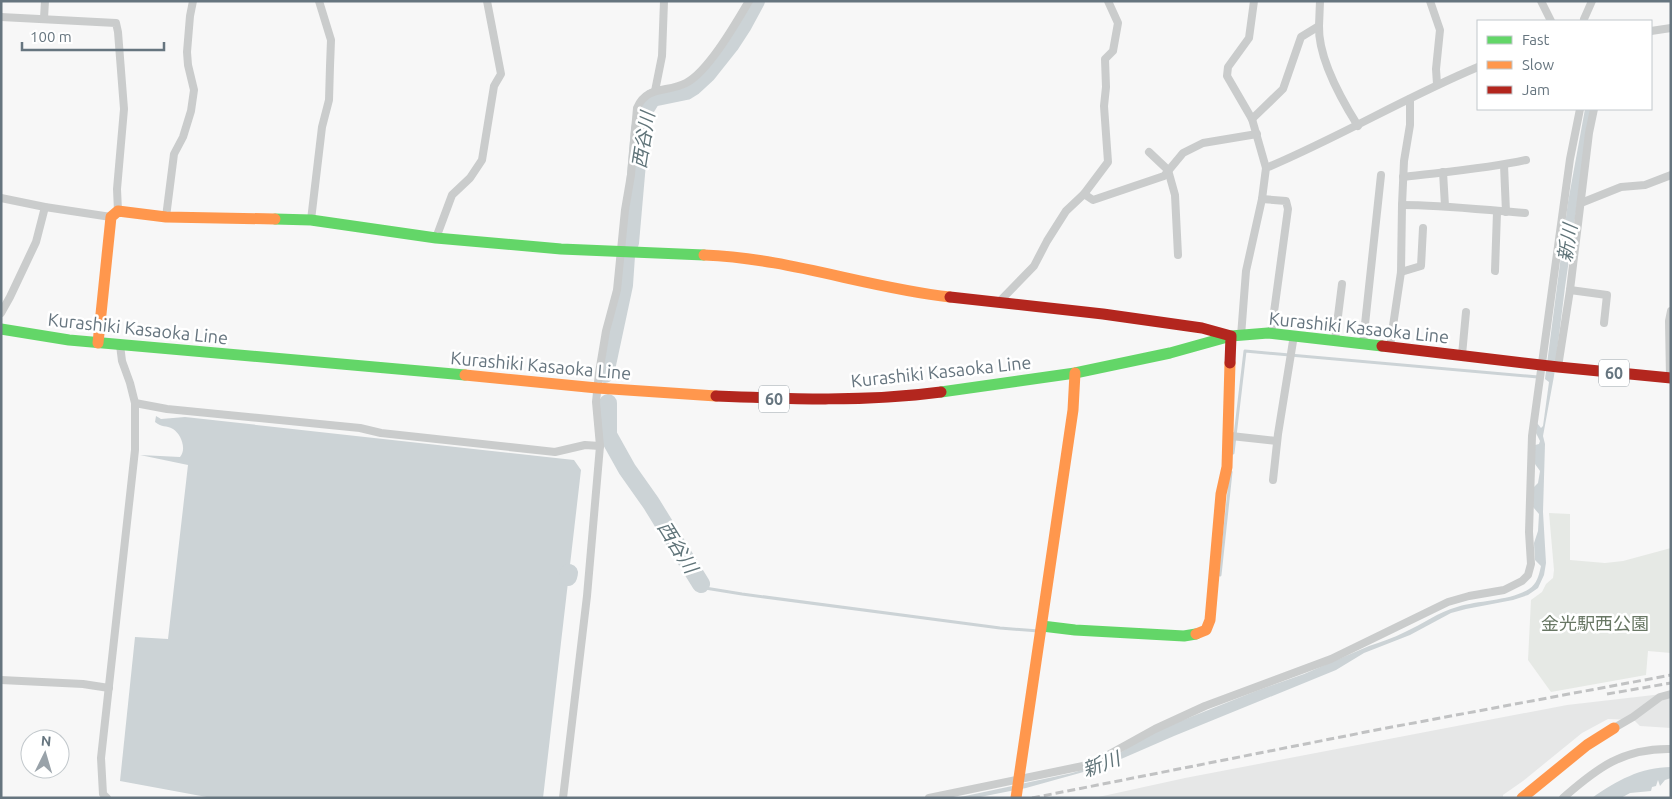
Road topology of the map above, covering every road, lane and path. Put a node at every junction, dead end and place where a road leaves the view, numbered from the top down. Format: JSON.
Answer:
{"nodes":[{"id":1,"x":45,"y":1,"type":"edge"},
{"id":2,"x":193,"y":1,"type":"edge"},
{"id":3,"x":318,"y":1,"type":"edge"},
{"id":4,"x":487,"y":1,"type":"edge"},
{"id":5,"x":664,"y":1,"type":"edge"},
{"id":6,"x":749,"y":1,"type":"edge"},
{"id":7,"x":1108,"y":1,"type":"edge"},
{"id":8,"x":1254,"y":1,"type":"edge"},
{"id":9,"x":1320,"y":1,"type":"edge"},
{"id":10,"x":1430,"y":1,"type":"edge"},
{"id":11,"x":1541,"y":1,"type":"edge"},
{"id":12,"x":1592,"y":1,"type":"edge"},
{"id":13,"x":1,"y":18,"type":"edge"},
{"id":14,"x":44,"y":18,"type":"junction"},
{"id":15,"x":1550,"y":20,"type":"edge"},
{"id":16,"x":1583,"y":20,"type":"edge"},
{"id":17,"x":1319,"y":26,"type":"junction"},
{"id":18,"x":1671,"y":28,"type":"edge"},
{"id":19,"x":1652,"y":31,"type":"edge"},
{"id":20,"x":1477,"y":67,"type":"edge"},
{"id":21,"x":1437,"y":84,"type":"junction"},
{"id":22,"x":655,"y":91,"type":"junction"},
{"id":23,"x":1410,"y":99,"type":"junction"},
{"id":24,"x":1580,"y":110,"type":"edge"},
{"id":25,"x":1594,"y":110,"type":"edge"},
{"id":26,"x":1252,"y":119,"type":"junction"},
{"id":27,"x":1358,"y":126,"type":"junction"},
{"id":28,"x":1257,"y":134,"type":"junction"},
{"id":29,"x":1149,"y":152,"type":"dead end"},
{"id":30,"x":1526,"y":160,"type":"dead end"},
{"id":31,"x":1504,"y":165,"type":"junction"},
{"id":32,"x":1266,"y":168,"type":"junction"},
{"id":33,"x":1168,"y":170,"type":"junction"},
{"id":34,"x":1443,"y":172,"type":"junction"},
{"id":35,"x":1381,"y":175,"type":"dead end"},
{"id":36,"x":1671,"y":175,"type":"edge"},
{"id":37,"x":1403,"y":177,"type":"junction"},
{"id":38,"x":1084,"y":194,"type":"junction"},
{"id":39,"x":1,"y":198,"type":"edge"},
{"id":40,"x":1262,"y":199,"type":"junction"},
{"id":41,"x":1581,"y":203,"type":"junction"},
{"id":42,"x":1402,"y":205,"type":"junction"},
{"id":43,"x":1445,"y":206,"type":"junction"},
{"id":44,"x":45,"y":207,"type":"junction"},
{"id":45,"x":1497,"y":212,"type":"junction"},
{"id":46,"x":1506,"y":212,"type":"junction"},
{"id":47,"x":1525,"y":213,"type":"dead end"},
{"id":48,"x":115,"y":214,"type":"junction"},
{"id":49,"x":166,"y":217,"type":"junction"},
{"id":50,"x":311,"y":220,"type":"junction"},
{"id":51,"x":1423,"y":228,"type":"dead end"},
{"id":52,"x":436,"y":238,"type":"junction"},
{"id":53,"x":621,"y":251,"type":"junction"},
{"id":54,"x":1178,"y":255,"type":"dead end"},
{"id":55,"x":1495,"y":271,"type":"dead end"},
{"id":56,"x":1402,"y":272,"type":"junction"},
{"id":57,"x":1342,"y":284,"type":"dead end"},
{"id":58,"x":1570,"y":290,"type":"junction"},
{"id":59,"x":998,"y":303,"type":"junction"},
{"id":60,"x":1671,"y":311,"type":"edge"},
{"id":61,"x":1466,"y":312,"type":"dead end"},
{"id":62,"x":1,"y":313,"type":"edge"},
{"id":63,"x":1604,"y":323,"type":"dead end"},
{"id":64,"x":1,"y":329,"type":"edge"},
{"id":65,"x":1271,"y":334,"type":"junction"},
{"id":66,"x":1294,"y":335,"type":"junction"},
{"id":67,"x":1236,"y":336,"type":"junction"},
{"id":68,"x":1335,"y":340,"type":"junction"},
{"id":69,"x":1363,"y":342,"type":"junction"},
{"id":70,"x":98,"y":343,"type":"junction"},
{"id":71,"x":120,"y":345,"type":"junction"},
{"id":72,"x":1390,"y":346,"type":"junction"},
{"id":73,"x":1462,"y":355,"type":"junction"},
{"id":74,"x":1542,"y":365,"type":"junction"},
{"id":75,"x":1558,"y":367,"type":"junction"},
{"id":76,"x":1075,"y":373,"type":"junction"},
{"id":77,"x":1670,"y":378,"type":"edge"},
{"id":78,"x":597,"y":388,"type":"junction"},
{"id":79,"x":134,"y":403,"type":"junction"},
{"id":80,"x":1234,"y":436,"type":"junction"},
{"id":81,"x":1277,"y":441,"type":"junction"},
{"id":82,"x":600,"y":446,"type":"junction"},
{"id":83,"x":1273,"y":480,"type":"dead end"},
{"id":84,"x":1041,"y":630,"type":"junction"},
{"id":85,"x":1,"y":680,"type":"edge"},
{"id":86,"x":109,"y":688,"type":"junction"},
{"id":87,"x":1671,"y":694,"type":"edge"},
{"id":88,"x":1614,"y":728,"type":"joint"},
{"id":89,"x":1671,"y":749,"type":"edge"},
{"id":90,"x":107,"y":798,"type":"edge"},
{"id":91,"x":563,"y":798,"type":"edge"},
{"id":92,"x":929,"y":798,"type":"edge"},
{"id":93,"x":1016,"y":798,"type":"edge"},
{"id":94,"x":1522,"y":798,"type":"edge"},
{"id":95,"x":1563,"y":798,"type":"edge"}],
"edges":[{"from":1,"to":14,"type":"street"},
{"from":2,"to":49,"type":"street"},
{"from":3,"to":50,"type":"street"},
{"from":4,"to":52,"type":"street"},
{"from":5,"to":22,"type":"street"},
{"from":6,"to":22,"type":"street"},
{"from":7,"to":38,"type":"street"},
{"from":8,"to":26,"type":"street"},
{"from":9,"to":17,"type":"street"},
{"from":10,"to":21,"type":"street"},
{"from":11,"to":15,"type":"street"},
{"from":12,"to":16,"type":"street"},
{"from":13,"to":14,"type":"street"},
{"from":14,"to":48,"type":"street"},
{"from":17,"to":26,"type":"street"},
{"from":17,"to":27,"type":"street"},
{"from":18,"to":19,"type":"street"},
{"from":20,"to":21,"type":"street"},
{"from":21,"to":23,"type":"street"},
{"from":22,"to":53,"type":"street"},
{"from":23,"to":27,"type":"street"},
{"from":23,"to":37,"type":"street"},
{"from":24,"to":74,"type":"street"},
{"from":25,"to":41,"type":"street"},
{"from":26,"to":28,"type":"street"},
{"from":27,"to":32,"type":"street"},
{"from":28,"to":32,"type":"street"},
{"from":28,"to":33,"type":"street"},
{"from":29,"to":33,"type":"street"},
{"from":30,"to":31,"type":"street"},
{"from":31,"to":34,"type":"street"},
{"from":31,"to":46,"type":"street"},
{"from":32,"to":40,"type":"street"},
{"from":33,"to":38,"type":"street"},
{"from":33,"to":54,"type":"street"},
{"from":34,"to":37,"type":"street"},
{"from":34,"to":43,"type":"street"},
{"from":35,"to":69,"type":"street"},
{"from":36,"to":41,"type":"street"},
{"from":37,"to":42,"type":"street"},
{"from":38,"to":59,"type":"street"},
{"from":39,"to":44,"type":"street"},
{"from":40,"to":65,"type":"street"},
{"from":40,"to":67,"type":"street"},
{"from":41,"to":58,"type":"street"},
{"from":42,"to":43,"type":"street"},
{"from":42,"to":56,"type":"street"},
{"from":43,"to":45,"type":"street"},
{"from":44,"to":48,"type":"street"},
{"from":44,"to":62,"type":"street"},
{"from":45,"to":46,"type":"street"},
{"from":45,"to":55,"type":"street"},
{"from":46,"to":47,"type":"street"},
{"from":48,"to":49,"type":"street"},
{"from":48,"to":70,"type":"street"},
{"from":49,"to":50,"type":"street"},
{"from":50,"to":52,"type":"street"},
{"from":51,"to":56,"type":"street"},
{"from":52,"to":53,"type":"street"},
{"from":53,"to":59,"type":"street"},
{"from":53,"to":78,"type":"street"},
{"from":56,"to":72,"type":"street"},
{"from":57,"to":68,"type":"street"},
{"from":58,"to":63,"type":"street"},
{"from":58,"to":75,"type":"street"},
{"from":59,"to":67,"type":"street"},
{"from":60,"to":77,"type":"street"},
{"from":61,"to":73,"type":"street"},
{"from":64,"to":70,"type":"street","name":"Kurashiki Kasaoka Line","number":"60"},
{"from":65,"to":66,"type":"street","name":"Kurashiki Kasaoka Line","number":"60"},
{"from":65,"to":67,"type":"street","name":"Kurashiki Kasaoka Line","number":"60"},
{"from":66,"to":68,"type":"street","name":"Kurashiki Kasaoka Line","number":"60"},
{"from":66,"to":81,"type":"street"},
{"from":67,"to":76,"type":"street","name":"Kurashiki Kasaoka Line","number":"60"},
{"from":67,"to":80,"type":"street"},
{"from":68,"to":69,"type":"street","name":"Kurashiki Kasaoka Line","number":"60"},
{"from":69,"to":72,"type":"street","name":"Kurashiki Kasaoka Line","number":"60"},
{"from":70,"to":71,"type":"street","name":"Kurashiki Kasaoka Line","number":"60"},
{"from":71,"to":78,"type":"street","name":"Kurashiki Kasaoka Line","number":"60"},
{"from":71,"to":79,"type":"street"},
{"from":72,"to":73,"type":"street","name":"Kurashiki Kasaoka Line","number":"60"},
{"from":73,"to":74,"type":"street","name":"Kurashiki Kasaoka Line","number":"60"},
{"from":74,"to":75,"type":"street","name":"Kurashiki Kasaoka Line","number":"60"},
{"from":74,"to":92,"type":"street"},
{"from":75,"to":77,"type":"street","name":"Kurashiki Kasaoka Line","number":"60"},
{"from":76,"to":78,"type":"street","name":"Kurashiki Kasaoka Line","number":"60"},
{"from":76,"to":84,"type":"street"},
{"from":78,"to":82,"type":"street"},
{"from":79,"to":82,"type":"street"},
{"from":79,"to":86,"type":"street"},
{"from":80,"to":81,"type":"street"},
{"from":80,"to":84,"type":"street"},
{"from":81,"to":83,"type":"street"},
{"from":82,"to":91,"type":"street"},
{"from":84,"to":93,"type":"street"},
{"from":85,"to":86,"type":"street"},
{"from":86,"to":90,"type":"street"},
{"from":87,"to":88,"type":"street"},
{"from":88,"to":94,"type":"street"},
{"from":89,"to":95,"type":"street"}]}
